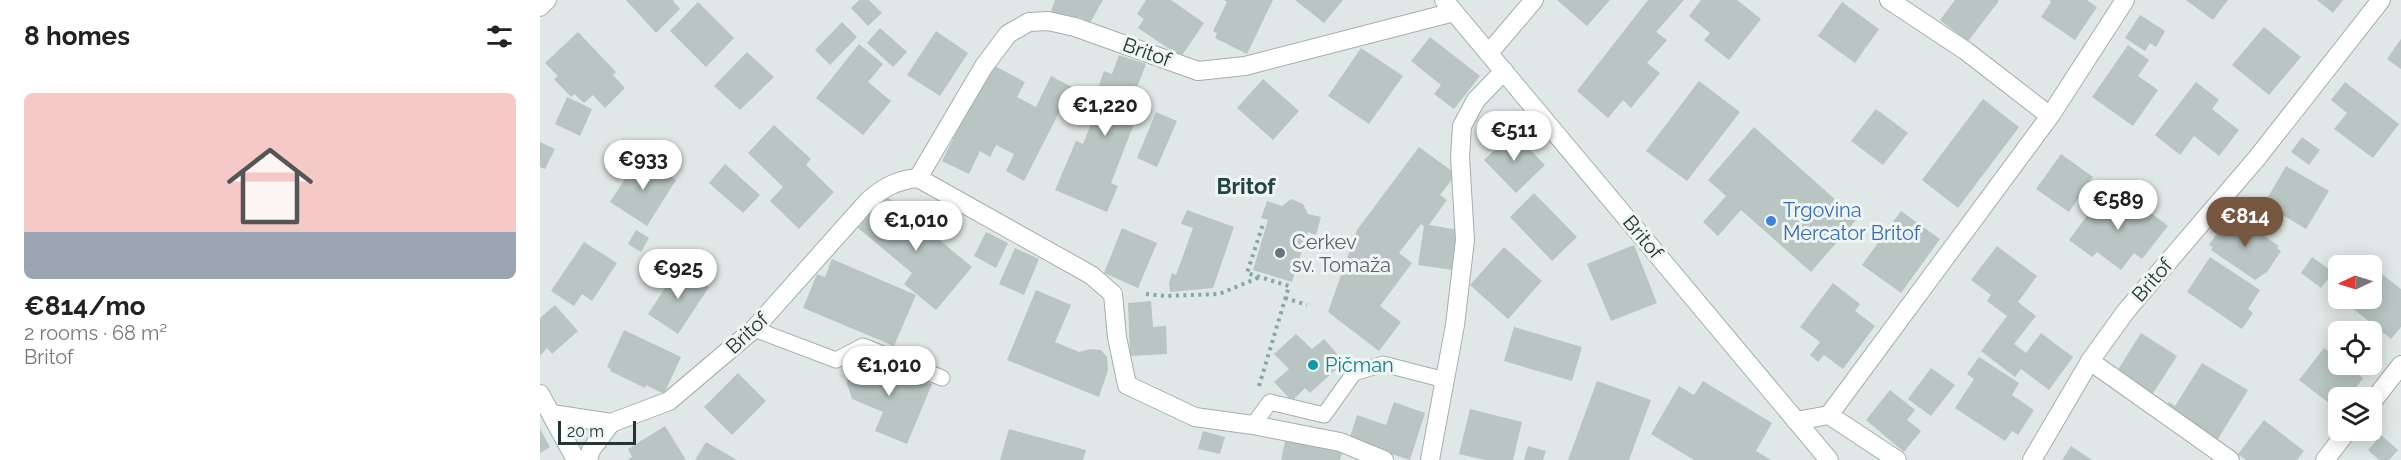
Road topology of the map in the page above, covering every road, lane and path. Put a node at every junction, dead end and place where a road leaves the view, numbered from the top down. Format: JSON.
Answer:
{"nodes":[{"id":1,"x":547,"y":0,"type":"edge"},
{"id":2,"x":1534,"y":0,"type":"edge"},
{"id":3,"x":1889,"y":0,"type":"edge"},
{"id":4,"x":2126,"y":0,"type":"edge"},
{"id":5,"x":2381,"y":0,"type":"edge"},
{"id":6,"x":1449,"y":6,"type":"edge"},
{"id":7,"x":540,"y":7,"type":"edge"},
{"id":8,"x":1490,"y":53,"type":"junction"},
{"id":9,"x":1504,"y":71,"type":"junction"},
{"id":10,"x":2050,"y":116,"type":"junction"},
{"id":11,"x":918,"y":178,"type":"junction"},
{"id":12,"x":1263,"y":224,"type":"dead end"},
{"id":13,"x":1260,"y":277,"type":"junction"},
{"id":14,"x":1146,"y":294,"type":"dead end"},
{"id":15,"x":1285,"y":298,"type":"junction"},
{"id":16,"x":1307,"y":305,"type":"dead end"},
{"id":17,"x":754,"y":329,"type":"junction"},
{"id":18,"x":2090,"y":361,"type":"junction"},
{"id":19,"x":2401,"y":365,"type":"edge"},
{"id":20,"x":942,"y":378,"type":"dead end"},
{"id":21,"x":1445,"y":380,"type":"junction"},
{"id":22,"x":2382,"y":389,"type":"edge"},
{"id":23,"x":540,"y":394,"type":"edge"},
{"id":24,"x":552,"y":414,"type":"junction"},
{"id":25,"x":1829,"y":415,"type":"junction"},
{"id":26,"x":1796,"y":421,"type":"junction"},
{"id":27,"x":611,"y":423,"type":"junction"},
{"id":28,"x":1253,"y":425,"type":"junction"},
{"id":29,"x":2340,"y":441,"type":"edge"},
{"id":30,"x":576,"y":460,"type":"edge"},
{"id":31,"x":588,"y":460,"type":"edge"},
{"id":32,"x":1384,"y":460,"type":"edge"},
{"id":33,"x":1430,"y":460,"type":"edge"},
{"id":34,"x":1829,"y":460,"type":"edge"},
{"id":35,"x":1897,"y":460,"type":"edge"},
{"id":36,"x":2032,"y":460,"type":"edge"},
{"id":37,"x":2230,"y":460,"type":"edge"},
{"id":38,"x":2325,"y":460,"type":"edge"}],
"edges":[{"from":1,"to":7,"type":"street"},
{"from":2,"to":8,"type":"street"},
{"from":3,"to":10,"type":"street"},
{"from":4,"to":10,"type":"street"},
{"from":5,"to":18,"type":"street","name":"Britof"},
{"from":6,"to":8,"type":"street","name":"Britof"},
{"from":6,"to":11,"type":"street","name":"Britof"},
{"from":8,"to":9,"type":"street","name":"Britof"},
{"from":9,"to":21,"type":"street"},
{"from":9,"to":26,"type":"street","name":"Britof"},
{"from":10,"to":25,"type":"street"},
{"from":11,"to":17,"type":"street","name":"Britof"},
{"from":11,"to":28,"type":"street"},
{"from":12,"to":13,"type":"path"},
{"from":13,"to":14,"type":"path"},
{"from":13,"to":15,"type":"path"},
{"from":15,"to":16,"type":"path"},
{"from":15,"to":28,"type":"path"},
{"from":17,"to":20,"type":"lane"},
{"from":17,"to":27,"type":"street","name":"Britof"},
{"from":18,"to":36,"type":"street","name":"Britof"},
{"from":18,"to":37,"type":"street"},
{"from":19,"to":22,"type":"street"},
{"from":21,"to":28,"type":"lane"},
{"from":21,"to":33,"type":"street"},
{"from":23,"to":24,"type":"street"},
{"from":24,"to":27,"type":"street","name":"Britof"},
{"from":24,"to":30,"type":"street"},
{"from":25,"to":26,"type":"street"},
{"from":25,"to":35,"type":"street"},
{"from":26,"to":34,"type":"street","name":"Britof"},
{"from":27,"to":31,"type":"street"},
{"from":28,"to":32,"type":"street"},
{"from":29,"to":38,"type":"street"}]}
